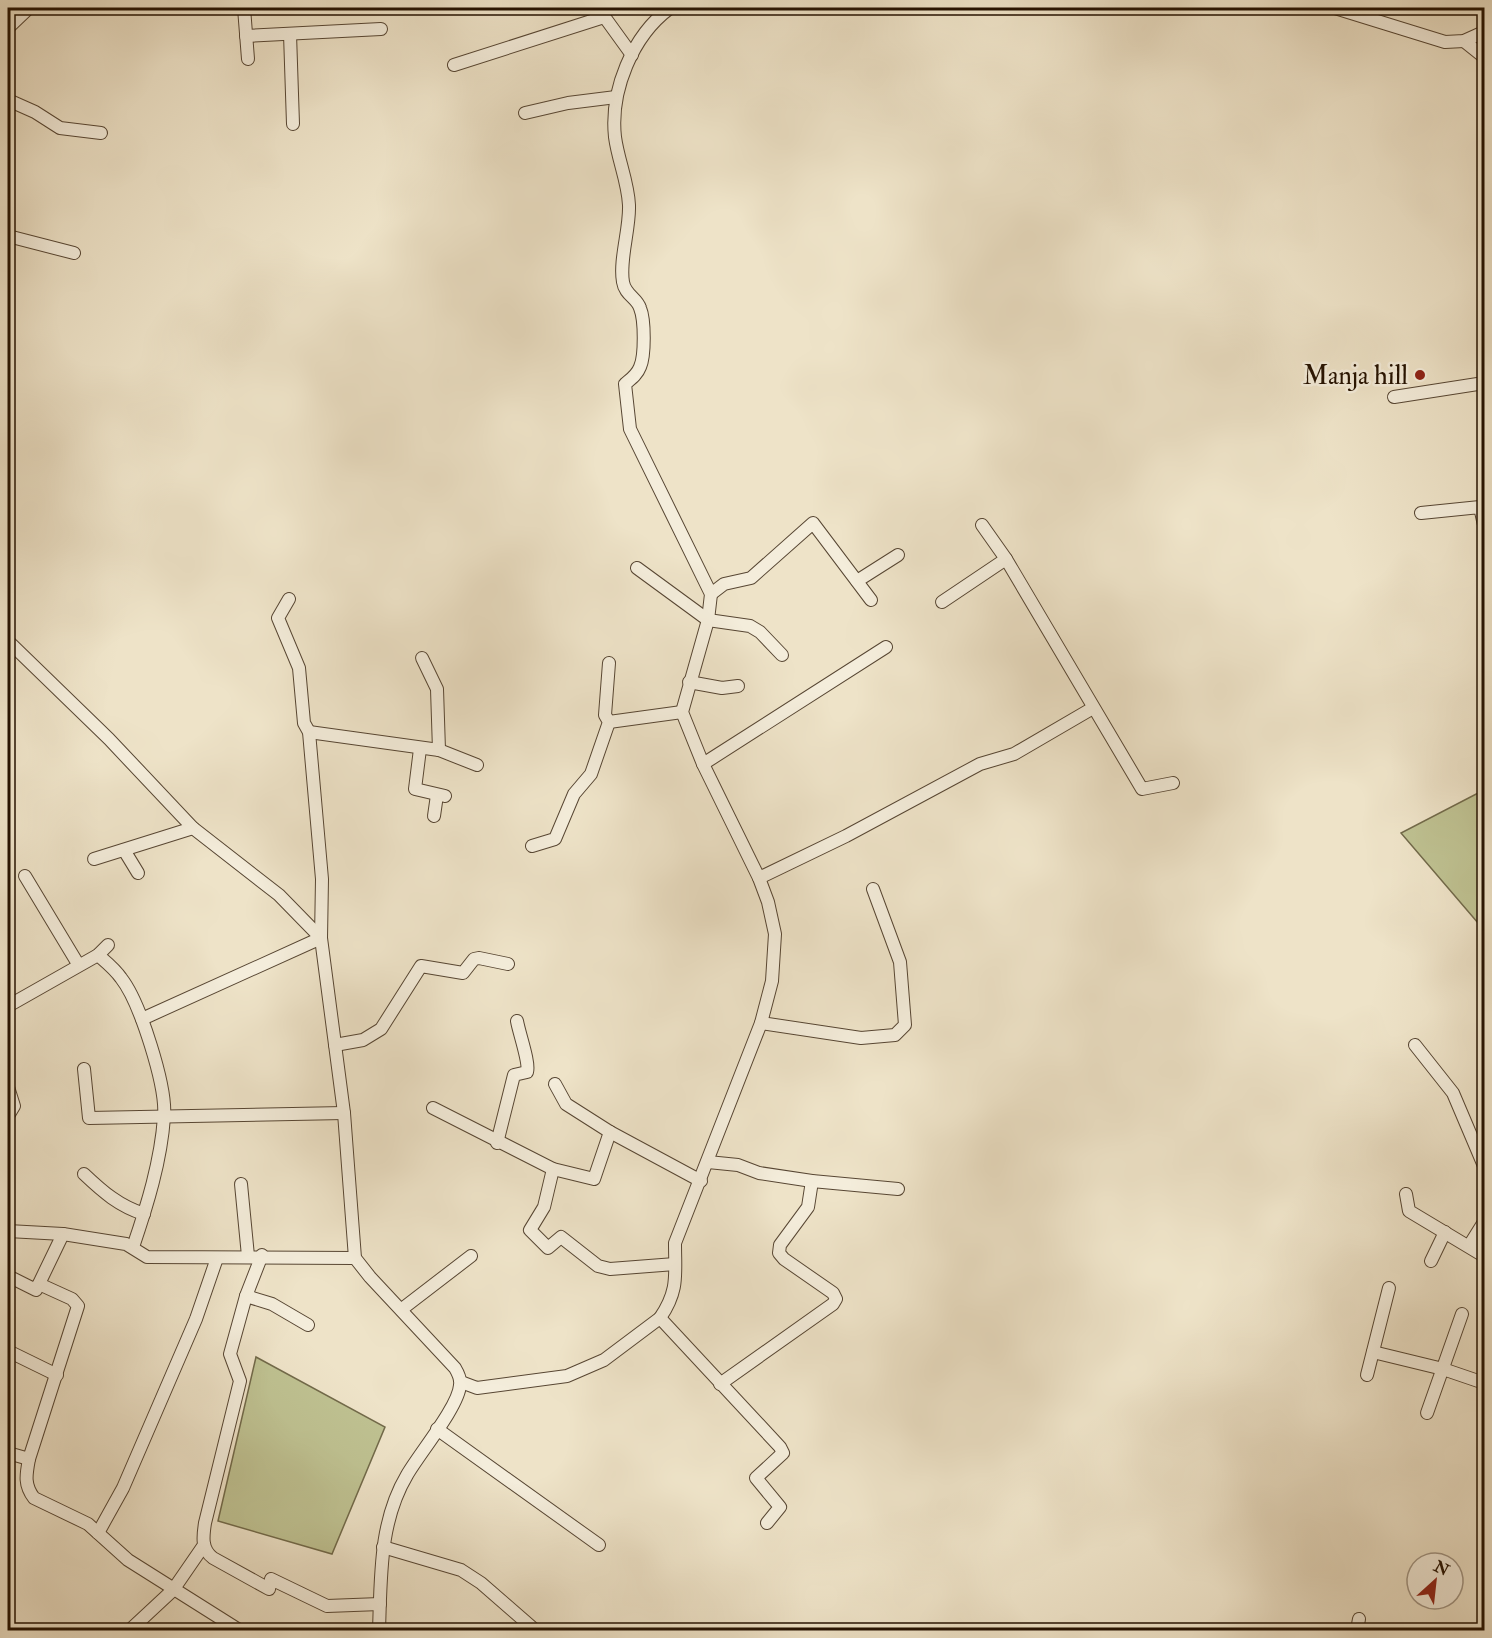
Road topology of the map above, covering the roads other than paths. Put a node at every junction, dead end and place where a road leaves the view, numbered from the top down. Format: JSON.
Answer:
{"nodes":[{"id":1,"x":29,"y":8,"type":"edge"},
{"id":2,"x":244,"y":8,"type":"edge"},
{"id":3,"x":670,"y":8,"type":"edge"},
{"id":4,"x":1335,"y":8,"type":"edge"},
{"id":5,"x":601,"y":12,"type":"edge"},
{"id":6,"x":11,"y":20,"type":"edge"},
{"id":7,"x":381,"y":29,"type":"dead end"},
{"id":8,"x":1485,"y":32,"type":"edge"},
{"id":9,"x":290,"y":34,"type":"junction"},
{"id":10,"x":246,"y":36,"type":"junction"},
{"id":11,"x":1464,"y":41,"type":"junction"},
{"id":12,"x":632,"y":55,"type":"junction"},
{"id":13,"x":1485,"y":57,"type":"edge"},
{"id":14,"x":248,"y":59,"type":"dead end"},
{"id":15,"x":454,"y":65,"type":"dead end"},
{"id":16,"x":616,"y":97,"type":"junction"},
{"id":17,"x":8,"y":100,"type":"edge"},
{"id":18,"x":525,"y":113,"type":"dead end"},
{"id":19,"x":293,"y":124,"type":"dead end"},
{"id":20,"x":100,"y":133,"type":"dead end"},
{"id":21,"x":8,"y":236,"type":"edge"},
{"id":22,"x":74,"y":253,"type":"dead end"},
{"id":23,"x":1485,"y":383,"type":"edge"},
{"id":24,"x":1394,"y":396,"type":"dead end"},
{"id":25,"x":1421,"y":513,"type":"dead end"},
{"id":26,"x":982,"y":525,"type":"dead end"},
{"id":27,"x":1485,"y":525,"type":"edge"},
{"id":28,"x":898,"y":555,"type":"dead end"},
{"id":29,"x":1006,"y":559,"type":"junction"},
{"id":30,"x":637,"y":568,"type":"dead end"},
{"id":31,"x":857,"y":581,"type":"junction"},
{"id":32,"x":711,"y":594,"type":"junction"},
{"id":33,"x":290,"y":599,"type":"dead end"},
{"id":34,"x":872,"y":600,"type":"dead end"},
{"id":35,"x":942,"y":602,"type":"dead end"},
{"id":36,"x":708,"y":620,"type":"junction"},
{"id":37,"x":8,"y":641,"type":"edge"},
{"id":38,"x":886,"y":647,"type":"dead end"},
{"id":39,"x":782,"y":655,"type":"dead end"},
{"id":40,"x":422,"y":658,"type":"dead end"},
{"id":41,"x":609,"y":663,"type":"dead end"},
{"id":42,"x":689,"y":682,"type":"junction"},
{"id":43,"x":738,"y":686,"type":"dead end"},
{"id":44,"x":1093,"y":708,"type":"junction"},
{"id":45,"x":682,"y":712,"type":"junction"},
{"id":46,"x":609,"y":722,"type":"junction"},
{"id":47,"x":309,"y":732,"type":"junction"},
{"id":48,"x":420,"y":749,"type":"junction"},
{"id":49,"x":439,"y":750,"type":"junction"},
{"id":50,"x":703,"y":764,"type":"junction"},
{"id":51,"x":477,"y":765,"type":"dead end"},
{"id":52,"x":1173,"y":783,"type":"dead end"},
{"id":53,"x":434,"y":816,"type":"dead end"},
{"id":54,"x":193,"y":828,"type":"junction"},
{"id":55,"x":532,"y":846,"type":"dead end"},
{"id":56,"x":124,"y":850,"type":"junction"},
{"id":57,"x":94,"y":859,"type":"dead end"},
{"id":58,"x":138,"y":873,"type":"dead end"},
{"id":59,"x":25,"y":876,"type":"dead end"},
{"id":60,"x":759,"y":878,"type":"junction"},
{"id":61,"x":873,"y":889,"type":"dead end"},
{"id":62,"x":321,"y":938,"type":"junction"},
{"id":63,"x":108,"y":945,"type":"dead end"},
{"id":64,"x":98,"y":955,"type":"junction"},
{"id":65,"x":78,"y":964,"type":"junction"},
{"id":66,"x":508,"y":964,"type":"dead end"},
{"id":67,"x":10,"y":1000,"type":"edge"},
{"id":68,"x":142,"y":1019,"type":"junction"},
{"id":69,"x":517,"y":1021,"type":"dead end"},
{"id":70,"x":761,"y":1023,"type":"junction"},
{"id":71,"x":335,"y":1045,"type":"junction"},
{"id":72,"x":1415,"y":1045,"type":"dead end"},
{"id":73,"x":84,"y":1069,"type":"dead end"},
{"id":74,"x":555,"y":1084,"type":"dead end"},
{"id":75,"x":8,"y":1087,"type":"edge"},
{"id":76,"x":433,"y":1108,"type":"dead end"},
{"id":77,"x":344,"y":1113,"type":"junction"},
{"id":78,"x":8,"y":1116,"type":"edge"},
{"id":79,"x":165,"y":1116,"type":"junction"},
{"id":80,"x":610,"y":1132,"type":"junction"},
{"id":81,"x":497,"y":1143,"type":"junction"},
{"id":82,"x":708,"y":1162,"type":"junction"},
{"id":83,"x":1485,"y":1166,"type":"edge"},
{"id":84,"x":553,"y":1169,"type":"junction"},
{"id":85,"x":84,"y":1174,"type":"dead end"},
{"id":86,"x":701,"y":1180,"type":"junction"},
{"id":87,"x":812,"y":1181,"type":"junction"},
{"id":88,"x":241,"y":1184,"type":"dead end"},
{"id":89,"x":898,"y":1189,"type":"dead end"},
{"id":90,"x":1406,"y":1194,"type":"dead end"},
{"id":91,"x":144,"y":1214,"type":"junction"},
{"id":92,"x":1485,"y":1222,"type":"edge"},
{"id":93,"x":8,"y":1231,"type":"edge"},
{"id":94,"x":1444,"y":1232,"type":"junction"},
{"id":95,"x":63,"y":1234,"type":"junction"},
{"id":96,"x":1469,"y":1246,"type":"junction"},
{"id":97,"x":133,"y":1247,"type":"junction"},
{"id":98,"x":248,"y":1256,"type":"junction"},
{"id":99,"x":262,"y":1256,"type":"junction"},
{"id":100,"x":471,"y":1256,"type":"dead end"},
{"id":101,"x":1485,"y":1256,"type":"edge"},
{"id":102,"x":217,"y":1258,"type":"junction"},
{"id":103,"x":356,"y":1258,"type":"junction"},
{"id":104,"x":1431,"y":1261,"type":"dead end"},
{"id":105,"x":675,"y":1264,"type":"junction"},
{"id":106,"x":8,"y":1276,"type":"edge"},
{"id":107,"x":39,"y":1284,"type":"junction"},
{"id":108,"x":1389,"y":1288,"type":"dead end"},
{"id":109,"x":246,"y":1296,"type":"junction"},
{"id":110,"x":402,"y":1310,"type":"junction"},
{"id":111,"x":1462,"y":1314,"type":"dead end"},
{"id":112,"x":660,"y":1318,"type":"junction"},
{"id":113,"x":308,"y":1325,"type":"dead end"},
{"id":114,"x":8,"y":1351,"type":"edge"},
{"id":115,"x":1373,"y":1353,"type":"junction"},
{"id":116,"x":1443,"y":1369,"type":"junction"},
{"id":117,"x":57,"y":1375,"type":"junction"},
{"id":118,"x":1366,"y":1375,"type":"dead end"},
{"id":119,"x":461,"y":1382,"type":"junction"},
{"id":120,"x":1485,"y":1383,"type":"edge"},
{"id":121,"x":720,"y":1384,"type":"junction"},
{"id":122,"x":1427,"y":1413,"type":"dead end"},
{"id":123,"x":436,"y":1429,"type":"junction"},
{"id":124,"x":8,"y":1453,"type":"edge"},
{"id":125,"x":28,"y":1459,"type":"junction"},
{"id":126,"x":767,"y":1523,"type":"dead end"},
{"id":127,"x":98,"y":1533,"type":"junction"},
{"id":128,"x":204,"y":1545,"type":"junction"},
{"id":129,"x":599,"y":1545,"type":"dead end"},
{"id":130,"x":383,"y":1547,"type":"junction"},
{"id":131,"x":174,"y":1590,"type":"junction"},
{"id":132,"x":380,"y":1604,"type":"junction"},
{"id":133,"x":133,"y":1630,"type":"edge"},
{"id":134,"x":238,"y":1630,"type":"edge"},
{"id":135,"x":379,"y":1630,"type":"edge"},
{"id":136,"x":535,"y":1630,"type":"edge"}],
"edges":[{"from":1,"to":6,"type":"street"},
{"from":2,"to":10,"type":"street"},
{"from":3,"to":12,"type":"street"},
{"from":4,"to":11,"type":"street"},
{"from":5,"to":12,"type":"street"},
{"from":5,"to":15,"type":"street"},
{"from":7,"to":9,"type":"street"},
{"from":8,"to":11,"type":"street"},
{"from":9,"to":10,"type":"street"},
{"from":9,"to":19,"type":"street"},
{"from":10,"to":14,"type":"street"},
{"from":11,"to":13,"type":"street"},
{"from":12,"to":16,"type":"street"},
{"from":16,"to":18,"type":"street"},
{"from":16,"to":32,"type":"street"},
{"from":17,"to":20,"type":"street"},
{"from":21,"to":22,"type":"street"},
{"from":23,"to":24,"type":"street"},
{"from":25,"to":27,"type":"street"},
{"from":26,"to":29,"type":"street"},
{"from":28,"to":31,"type":"street"},
{"from":29,"to":35,"type":"street"},
{"from":29,"to":44,"type":"street"},
{"from":30,"to":36,"type":"street"},
{"from":31,"to":32,"type":"street"},
{"from":31,"to":34,"type":"street"},
{"from":32,"to":36,"type":"street"},
{"from":33,"to":47,"type":"street"},
{"from":36,"to":39,"type":"street"},
{"from":36,"to":42,"type":"street"},
{"from":37,"to":54,"type":"street"},
{"from":38,"to":50,"type":"street"},
{"from":40,"to":49,"type":"street"},
{"from":41,"to":46,"type":"street"},
{"from":42,"to":43,"type":"street"},
{"from":42,"to":45,"type":"street"},
{"from":44,"to":52,"type":"street"},
{"from":44,"to":60,"type":"street"},
{"from":45,"to":46,"type":"street"},
{"from":45,"to":50,"type":"street"},
{"from":46,"to":55,"type":"street"},
{"from":47,"to":48,"type":"street"},
{"from":47,"to":62,"type":"street"},
{"from":48,"to":49,"type":"street"},
{"from":48,"to":53,"type":"street"},
{"from":49,"to":51,"type":"street"},
{"from":50,"to":60,"type":"street"},
{"from":54,"to":56,"type":"street"},
{"from":54,"to":62,"type":"street"},
{"from":56,"to":57,"type":"street"},
{"from":56,"to":58,"type":"street"},
{"from":59,"to":65,"type":"street"},
{"from":60,"to":70,"type":"street"},
{"from":61,"to":70,"type":"street"},
{"from":62,"to":68,"type":"street"},
{"from":62,"to":71,"type":"street"},
{"from":63,"to":64,"type":"street"},
{"from":64,"to":65,"type":"street"},
{"from":64,"to":68,"type":"street"},
{"from":65,"to":67,"type":"street"},
{"from":66,"to":71,"type":"street"},
{"from":68,"to":79,"type":"street"},
{"from":69,"to":81,"type":"street"},
{"from":70,"to":82,"type":"street"},
{"from":71,"to":77,"type":"street"},
{"from":72,"to":83,"type":"street"},
{"from":73,"to":79,"type":"street"},
{"from":74,"to":80,"type":"street"},
{"from":75,"to":78,"type":"street"},
{"from":76,"to":81,"type":"street"},
{"from":77,"to":79,"type":"street"},
{"from":77,"to":103,"type":"street"},
{"from":79,"to":91,"type":"street"},
{"from":80,"to":84,"type":"street"},
{"from":80,"to":86,"type":"street"},
{"from":81,"to":84,"type":"street"},
{"from":82,"to":86,"type":"street"},
{"from":82,"to":87,"type":"street"},
{"from":84,"to":105,"type":"street"},
{"from":85,"to":91,"type":"street"},
{"from":86,"to":105,"type":"street"},
{"from":87,"to":89,"type":"street"},
{"from":87,"to":121,"type":"street"},
{"from":88,"to":98,"type":"street"},
{"from":90,"to":94,"type":"street"},
{"from":91,"to":97,"type":"street"},
{"from":92,"to":96,"type":"street"},
{"from":93,"to":95,"type":"street"},
{"from":94,"to":96,"type":"street"},
{"from":94,"to":104,"type":"street"},
{"from":95,"to":97,"type":"street"},
{"from":95,"to":107,"type":"street"},
{"from":96,"to":101,"type":"street"},
{"from":97,"to":102,"type":"street"},
{"from":98,"to":99,"type":"street"},
{"from":98,"to":102,"type":"street"},
{"from":99,"to":103,"type":"street"},
{"from":99,"to":109,"type":"street"},
{"from":100,"to":110,"type":"street"},
{"from":102,"to":127,"type":"street"},
{"from":103,"to":110,"type":"street"},
{"from":105,"to":112,"type":"street"},
{"from":106,"to":107,"type":"street"},
{"from":107,"to":117,"type":"street"},
{"from":108,"to":115,"type":"street"},
{"from":109,"to":113,"type":"street"},
{"from":109,"to":128,"type":"street"},
{"from":110,"to":119,"type":"street"},
{"from":111,"to":116,"type":"street"},
{"from":112,"to":119,"type":"street"},
{"from":112,"to":121,"type":"street"},
{"from":114,"to":117,"type":"street"},
{"from":115,"to":116,"type":"street"},
{"from":115,"to":118,"type":"street"},
{"from":116,"to":120,"type":"street"},
{"from":116,"to":122,"type":"street"},
{"from":117,"to":125,"type":"street"},
{"from":119,"to":123,"type":"street"},
{"from":121,"to":126,"type":"street"},
{"from":123,"to":129,"type":"street"},
{"from":123,"to":130,"type":"street"},
{"from":124,"to":125,"type":"street"},
{"from":125,"to":127,"type":"street"},
{"from":127,"to":131,"type":"street"},
{"from":128,"to":131,"type":"street"},
{"from":128,"to":132,"type":"street"},
{"from":130,"to":132,"type":"street"},
{"from":130,"to":136,"type":"street"},
{"from":131,"to":133,"type":"street"},
{"from":131,"to":134,"type":"street"},
{"from":132,"to":135,"type":"street"}]}
